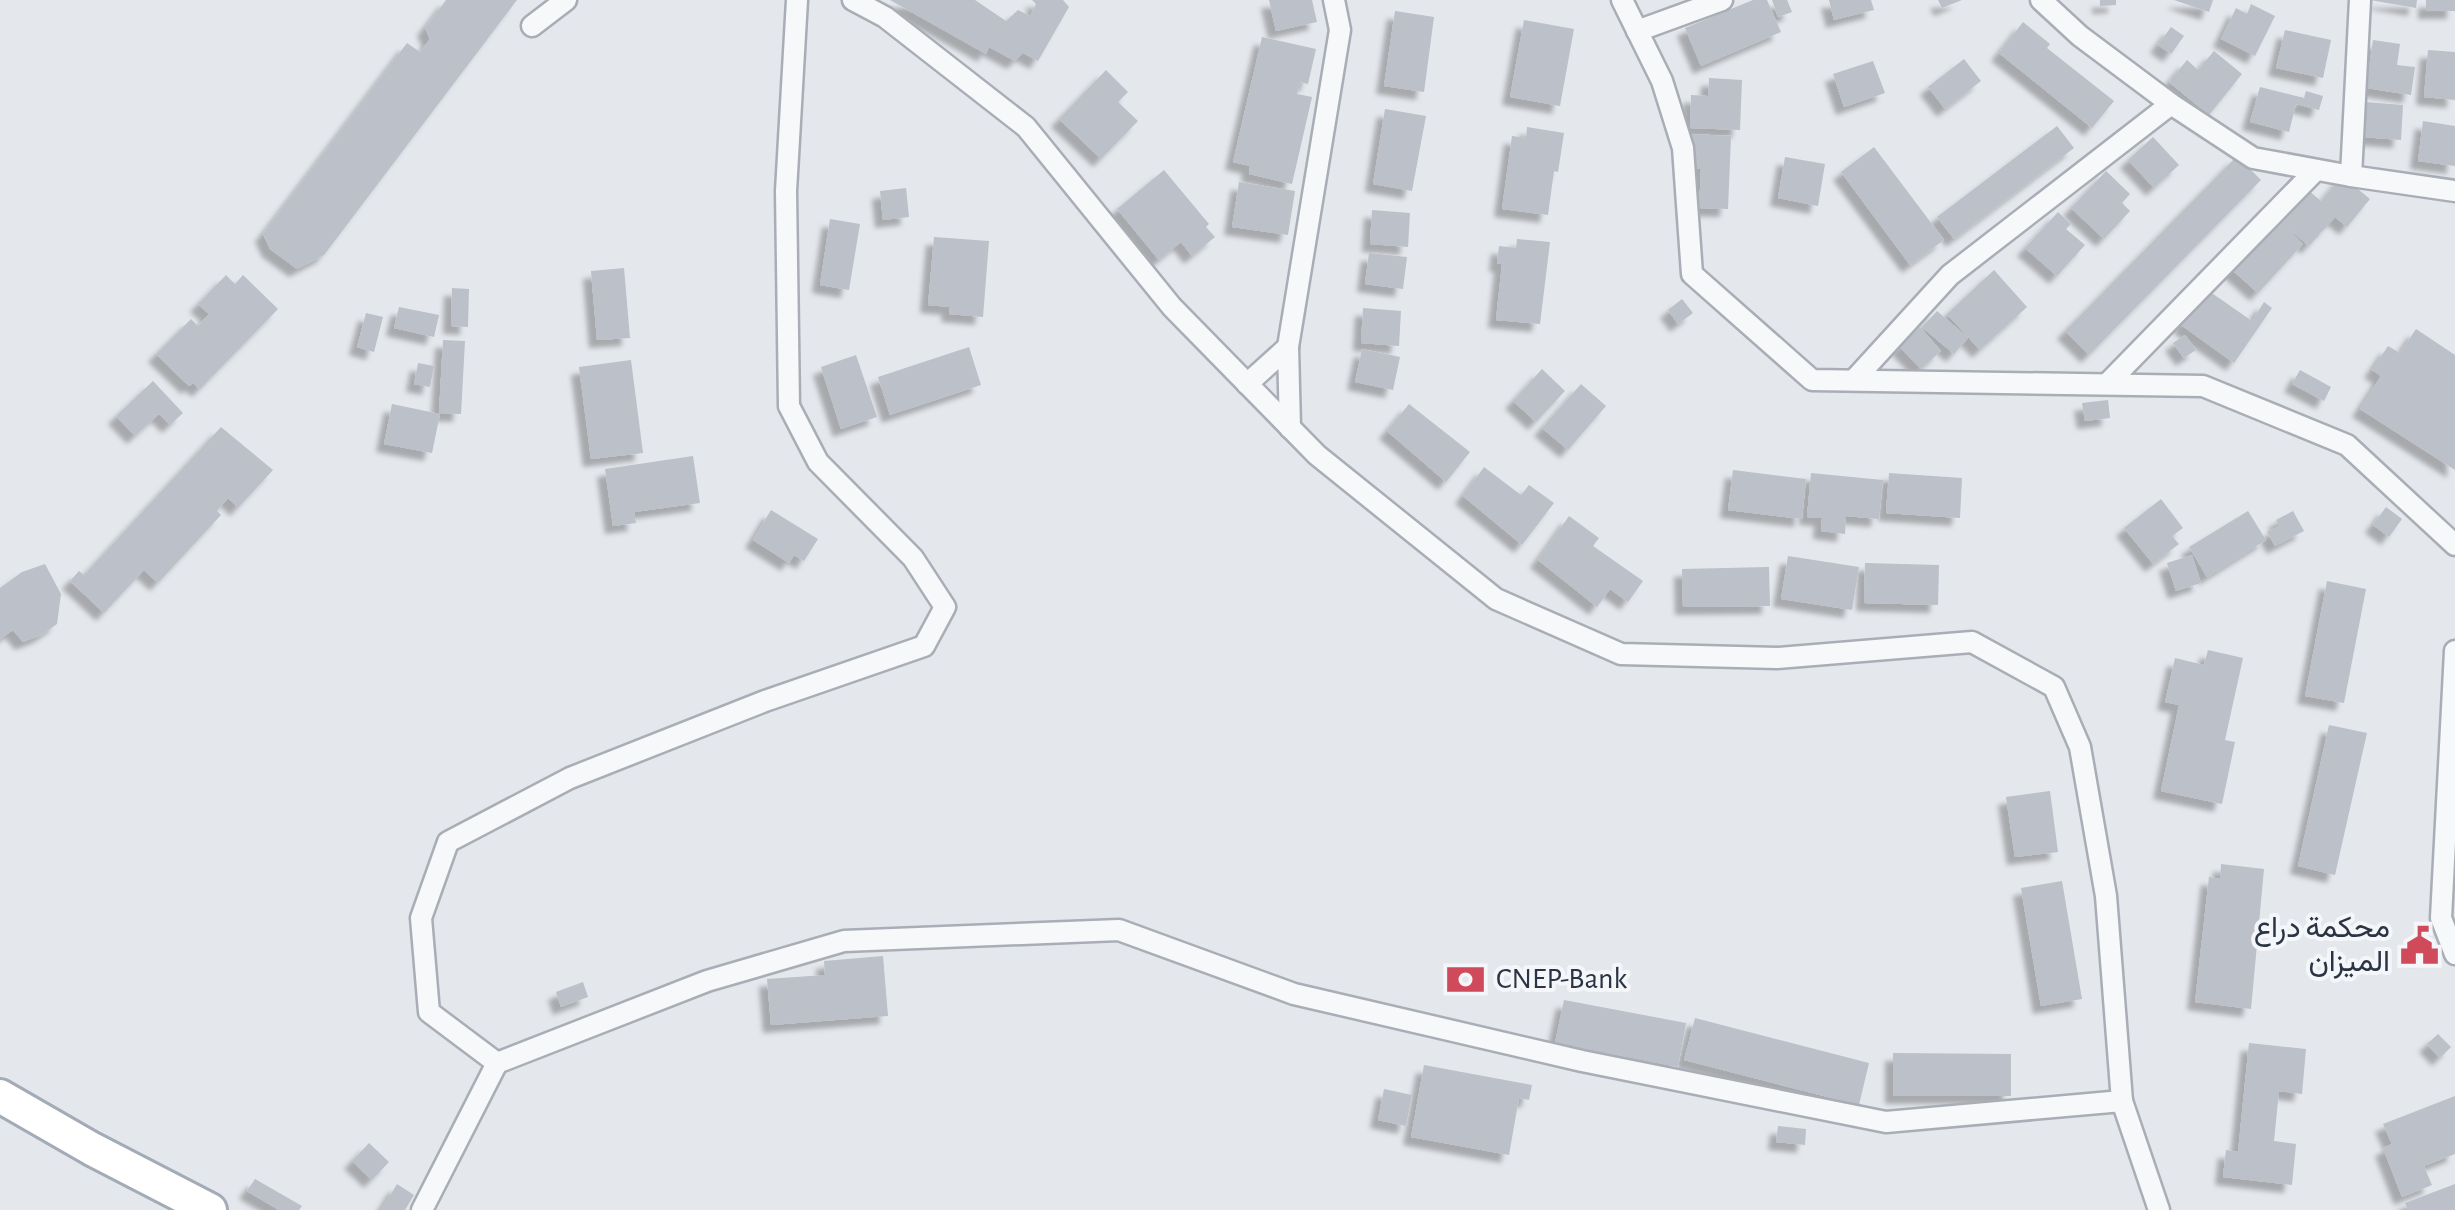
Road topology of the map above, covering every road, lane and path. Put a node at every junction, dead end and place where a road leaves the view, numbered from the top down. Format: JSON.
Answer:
{"nodes":[{"id":1,"x":566,"y":0,"type":"edge"},
{"id":2,"x":797,"y":0,"type":"edge"},
{"id":3,"x":853,"y":0,"type":"edge"},
{"id":4,"x":1334,"y":0,"type":"edge"},
{"id":5,"x":1622,"y":0,"type":"edge"},
{"id":6,"x":1722,"y":0,"type":"edge"},
{"id":7,"x":2041,"y":0,"type":"edge"},
{"id":8,"x":2360,"y":0,"type":"edge"},
{"id":9,"x":532,"y":26,"type":"dead end"},
{"id":10,"x":1637,"y":31,"type":"junction"},
{"id":11,"x":2171,"y":104,"type":"junction"},
{"id":12,"x":2316,"y":170,"type":"junction"},
{"id":13,"x":2351,"y":176,"type":"junction"},
{"id":14,"x":2455,"y":192,"type":"edge"},
{"id":15,"x":1288,"y":347,"type":"junction"},
{"id":16,"x":1854,"y":380,"type":"junction"},
{"id":17,"x":1248,"y":384,"type":"junction"},
{"id":18,"x":2108,"y":384,"type":"junction"},
{"id":19,"x":1290,"y":428,"type":"junction"},
{"id":20,"x":2455,"y":545,"type":"edge"},
{"id":21,"x":2455,"y":651,"type":"edge"},
{"id":22,"x":2455,"y":954,"type":"edge"},
{"id":23,"x":498,"y":1064,"type":"junction"},
{"id":24,"x":0,"y":1096,"type":"edge"},
{"id":25,"x":2122,"y":1100,"type":"junction"},
{"id":26,"x":210,"y":1210,"type":"edge"},
{"id":27,"x":422,"y":1210,"type":"edge"},
{"id":28,"x":2159,"y":1210,"type":"edge"}],
"edges":[{"from":1,"to":9,"type":"street"},
{"from":2,"to":23,"type":"street"},
{"from":3,"to":17,"type":"street"},
{"from":4,"to":15,"type":"street"},
{"from":5,"to":10,"type":"street"},
{"from":6,"to":10,"type":"street"},
{"from":7,"to":11,"type":"street"},
{"from":8,"to":13,"type":"street"},
{"from":10,"to":16,"type":"street"},
{"from":11,"to":12,"type":"street"},
{"from":11,"to":16,"type":"street"},
{"from":12,"to":13,"type":"street"},
{"from":12,"to":18,"type":"street"},
{"from":13,"to":14,"type":"street"},
{"from":15,"to":17,"type":"street"},
{"from":15,"to":19,"type":"street"},
{"from":16,"to":18,"type":"street"},
{"from":17,"to":19,"type":"street"},
{"from":18,"to":20,"type":"street"},
{"from":19,"to":25,"type":"street"},
{"from":21,"to":22,"type":"street"},
{"from":23,"to":25,"type":"street"},
{"from":23,"to":27,"type":"street"},
{"from":24,"to":26,"type":"main road"},
{"from":25,"to":28,"type":"street"}]}
